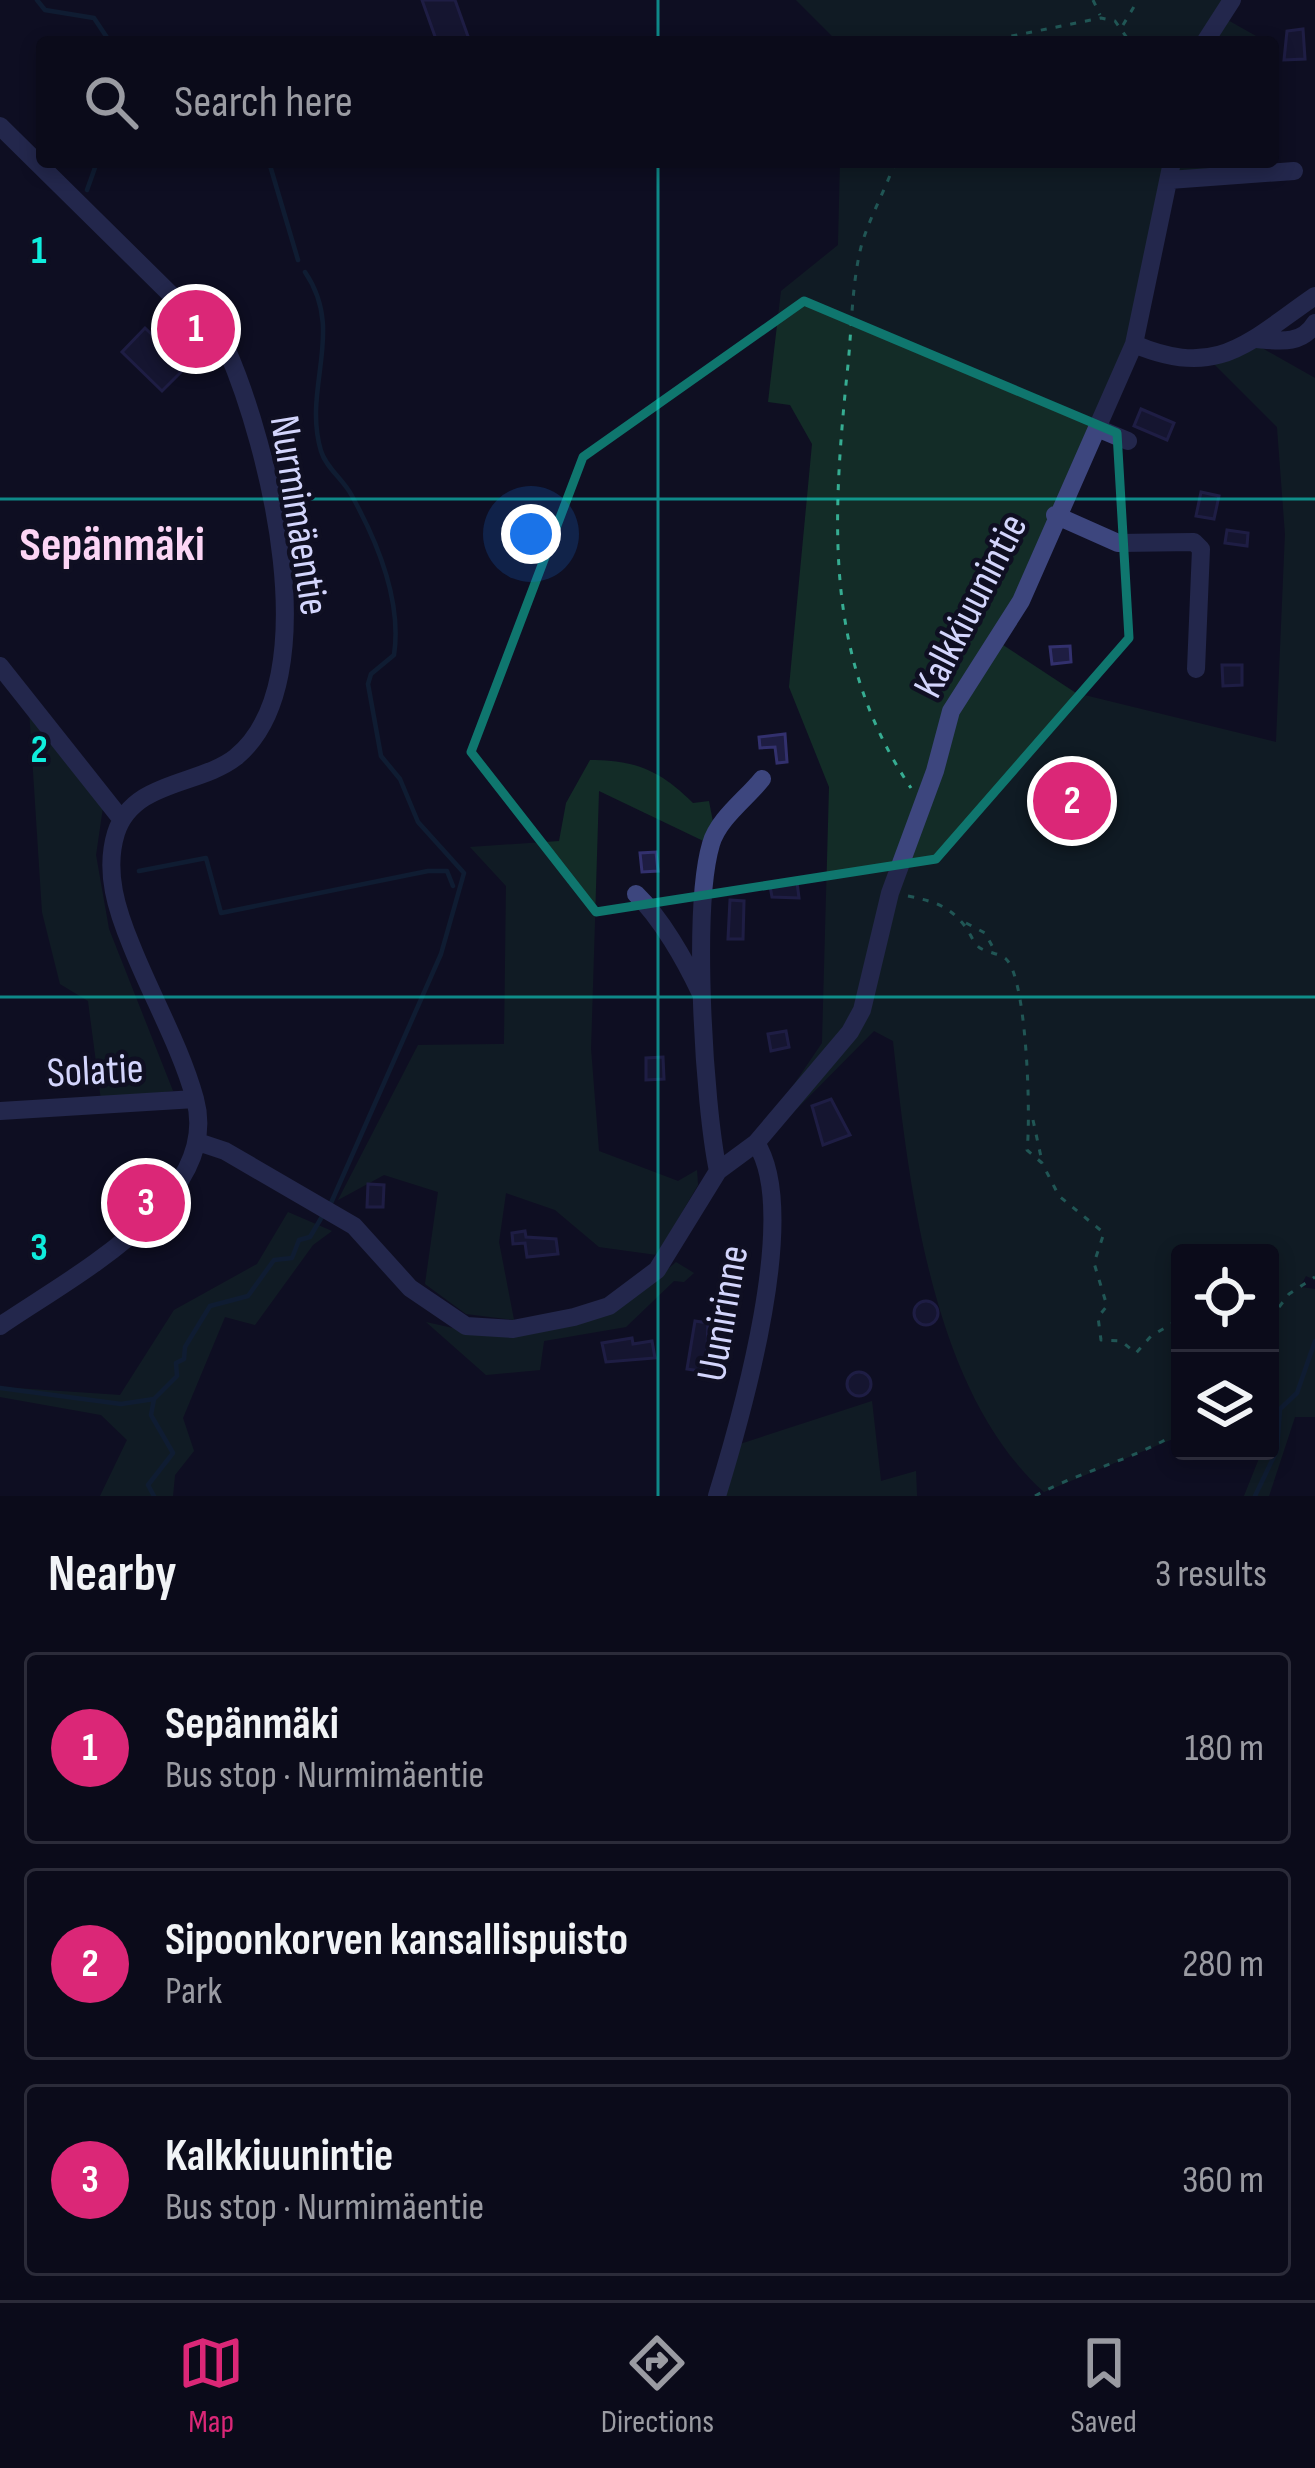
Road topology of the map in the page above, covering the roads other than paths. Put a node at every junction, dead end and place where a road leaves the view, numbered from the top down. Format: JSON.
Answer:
{"nodes":[{"id":1,"x":1232,"y":0,"type":"edge"},
{"id":2,"x":1209,"y":36,"type":"edge"},
{"id":3,"x":0,"y":126,"type":"edge"},
{"id":4,"x":36,"y":162,"type":"edge"},
{"id":5,"x":43,"y":168,"type":"edge"},
{"id":6,"x":1170,"y":171,"type":"edge"},
{"id":7,"x":1294,"y":171,"type":"dead end"},
{"id":8,"x":1313,"y":301,"type":"edge"},
{"id":9,"x":1315,"y":323,"type":"edge"},
{"id":10,"x":1257,"y":339,"type":"junction"},
{"id":11,"x":1134,"y":344,"type":"junction"},
{"id":12,"x":1096,"y":428,"type":"junction"},
{"id":13,"x":1128,"y":442,"type":"dead end"},
{"id":14,"x":1055,"y":515,"type":"junction"},
{"id":15,"x":0,"y":666,"type":"edge"},
{"id":16,"x":1196,"y":669,"type":"dead end"},
{"id":17,"x":762,"y":778,"type":"dead end"},
{"id":18,"x":122,"y":820,"type":"junction"},
{"id":19,"x":636,"y":894,"type":"dead end"},
{"id":20,"x":704,"y":1008,"type":"junction"},
{"id":21,"x":195,"y":1099,"type":"junction"},
{"id":22,"x":0,"y":1111,"type":"edge"},
{"id":23,"x":198,"y":1142,"type":"junction"},
{"id":24,"x":756,"y":1143,"type":"junction"},
{"id":25,"x":718,"y":1171,"type":"junction"},
{"id":26,"x":0,"y":1326,"type":"edge"},
{"id":27,"x":717,"y":1496,"type":"edge"}],
"edges":[{"from":1,"to":2,"type":"street"},
{"from":3,"to":4,"type":"street","name":"Nurmimäentie"},
{"from":5,"to":18,"type":"street","name":"Nurmimäentie"},
{"from":6,"to":7,"type":"street"},
{"from":6,"to":11,"type":"street","name":"Kalkkiuunintie"},
{"from":8,"to":10,"type":"street"},
{"from":9,"to":10,"type":"street"},
{"from":10,"to":11,"type":"street"},
{"from":11,"to":12,"type":"street","name":"Kalkkiuunintie"},
{"from":12,"to":13,"type":"street"},
{"from":12,"to":14,"type":"street","name":"Kalkkiuunintie"},
{"from":14,"to":16,"type":"street"},
{"from":14,"to":24,"type":"street","name":"Kalkkiuunintie"},
{"from":15,"to":18,"type":"street"},
{"from":17,"to":20,"type":"street"},
{"from":18,"to":21,"type":"street"},
{"from":19,"to":20,"type":"street"},
{"from":20,"to":25,"type":"street"},
{"from":21,"to":22,"type":"street","name":"Solatie"},
{"from":21,"to":23,"type":"street"},
{"from":23,"to":25,"type":"street","name":"Kalkkiuunintie"},
{"from":23,"to":26,"type":"street"},
{"from":24,"to":25,"type":"street","name":"Kalkkiuunintie"},
{"from":24,"to":27,"type":"street","name":"Uunirinne"}]}
